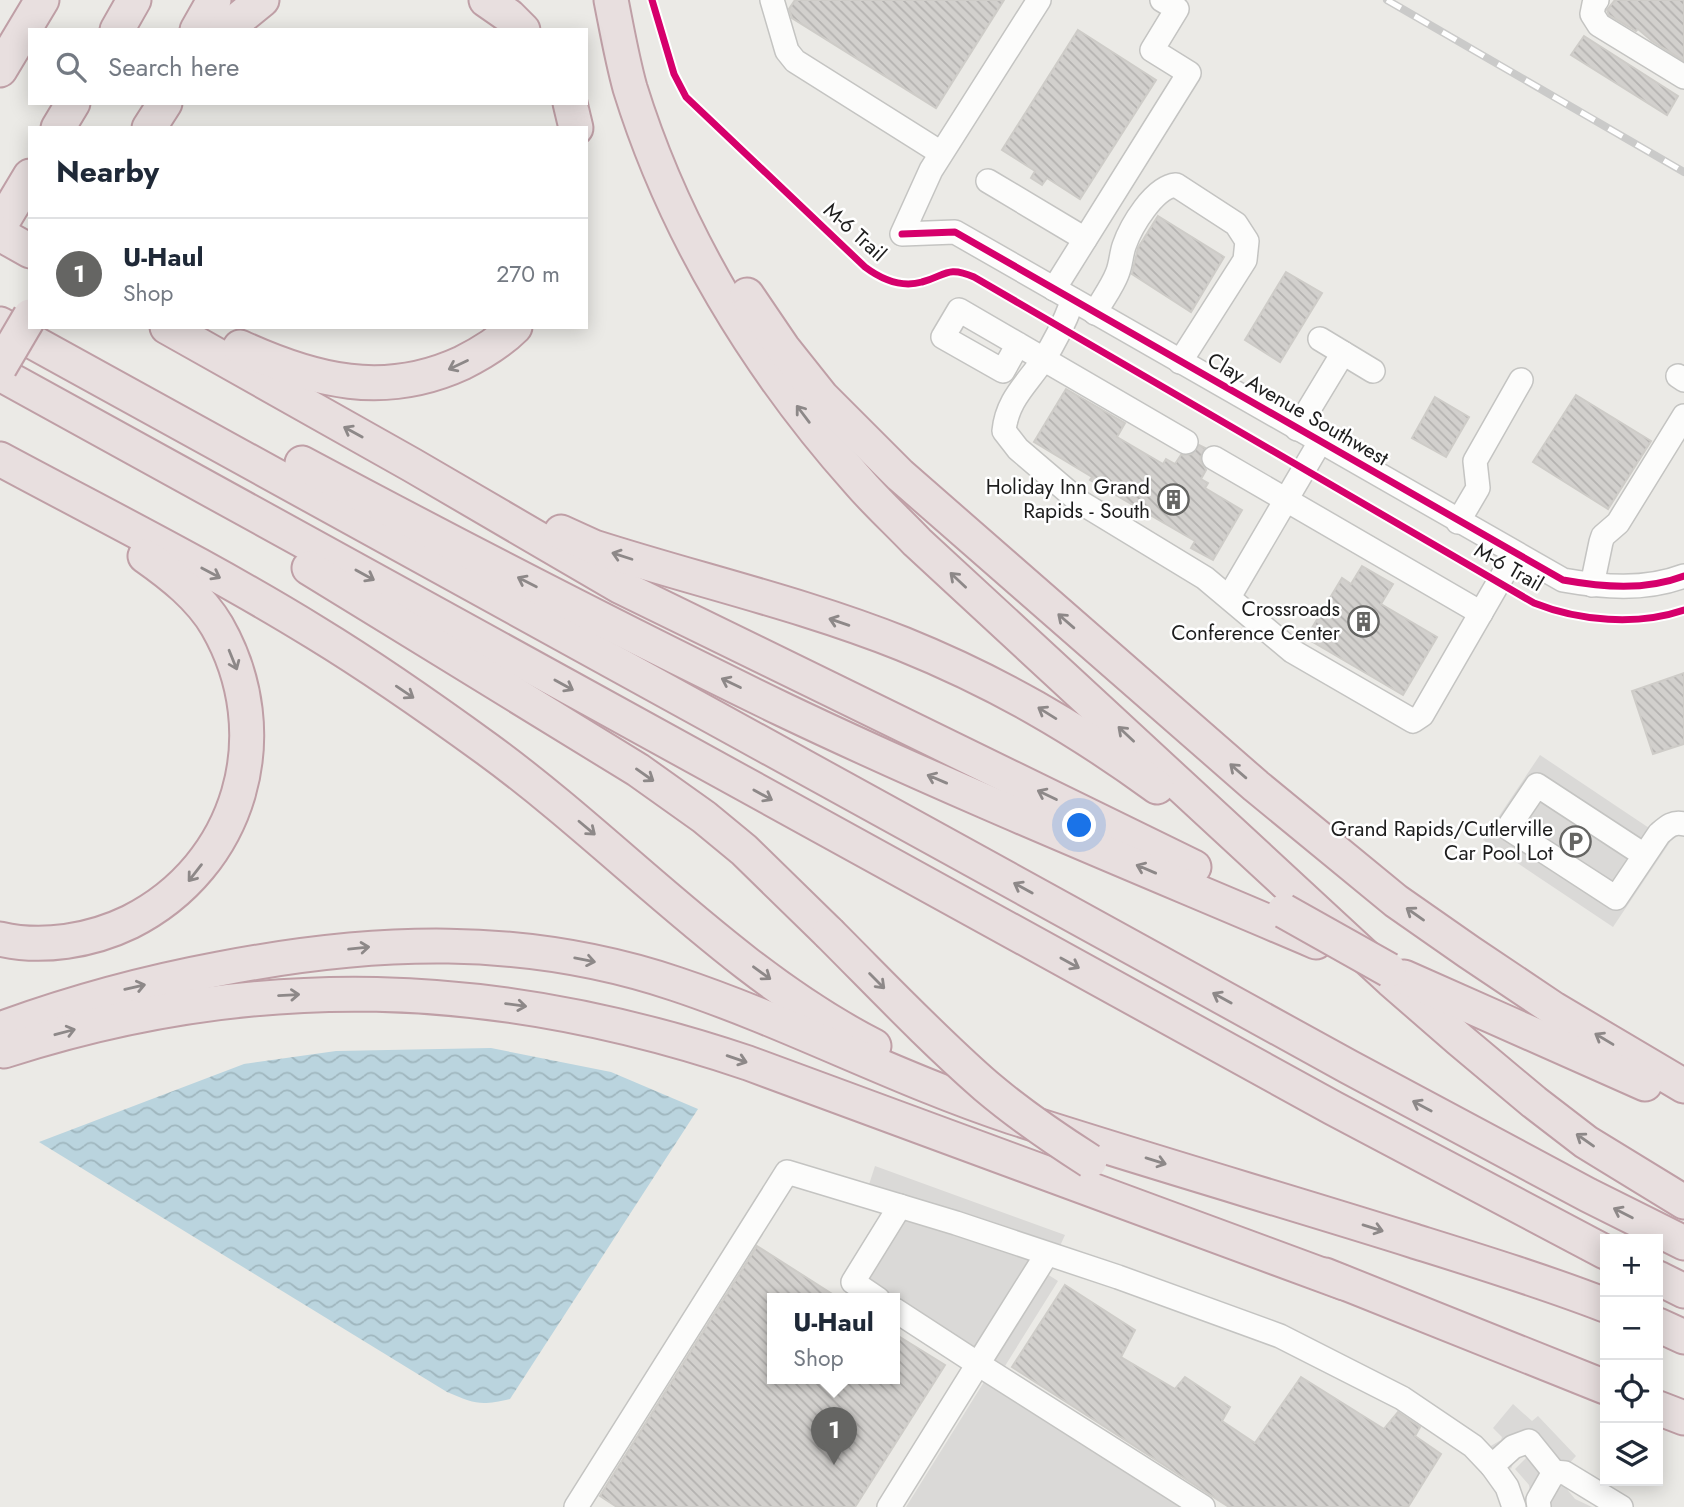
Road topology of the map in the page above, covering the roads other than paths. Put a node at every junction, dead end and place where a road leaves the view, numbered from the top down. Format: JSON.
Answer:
{"nodes":[{"id":1,"x":41,"y":0,"type":"edge"},
{"id":2,"x":134,"y":0,"type":"edge"},
{"id":3,"x":214,"y":0,"type":"edge"},
{"id":4,"x":262,"y":0,"type":"edge"},
{"id":5,"x":486,"y":0,"type":"edge"},
{"id":6,"x":614,"y":0,"type":"edge"},
{"id":7,"x":772,"y":0,"type":"edge"},
{"id":8,"x":1039,"y":0,"type":"edge"},
{"id":9,"x":1162,"y":0,"type":"edge"},
{"id":10,"x":1597,"y":0,"type":"edge"},
{"id":11,"x":118,"y":28,"type":"edge"},
{"id":12,"x":198,"y":28,"type":"edge"},
{"id":13,"x":227,"y":28,"type":"edge"},
{"id":14,"x":521,"y":28,"type":"edge"},
{"id":15,"x":0,"y":70,"type":"edge"},
{"id":16,"x":1684,"y":77,"type":"edge"},
{"id":17,"x":72,"y":105,"type":"edge"},
{"id":18,"x":154,"y":105,"type":"edge"},
{"id":19,"x":164,"y":105,"type":"edge"},
{"id":20,"x":570,"y":105,"type":"edge"},
{"id":21,"x":59,"y":126,"type":"edge"},
{"id":22,"x":141,"y":126,"type":"edge"},
{"id":23,"x":150,"y":126,"type":"edge"},
{"id":24,"x":576,"y":126,"type":"edge"},
{"id":25,"x":942,"y":153,"type":"junction"},
{"id":26,"x":988,"y":181,"type":"dead end"},
{"id":27,"x":26,"y":182,"type":"edge"},
{"id":28,"x":0,"y":226,"type":"edge"},
{"id":29,"x":0,"y":234,"type":"edge"},
{"id":30,"x":1085,"y":239,"type":"junction"},
{"id":31,"x":28,"y":249,"type":"edge"},
{"id":32,"x":1064,"y":295,"type":"junction"},
{"id":33,"x":1095,"y":313,"type":"junction"},
{"id":34,"x":0,"y":318,"type":"edge"},
{"id":35,"x":28,"y":319,"type":"edge"},
{"id":36,"x":0,"y":324,"type":"edge"},
{"id":37,"x":171,"y":329,"type":"edge"},
{"id":38,"x":201,"y":329,"type":"edge"},
{"id":39,"x":511,"y":329,"type":"edge"},
{"id":40,"x":1320,"y":339,"type":"dead end"},
{"id":41,"x":1018,"y":344,"type":"dead end"},
{"id":42,"x":1343,"y":353,"type":"junction"},
{"id":43,"x":1044,"y":359,"type":"junction"},
{"id":44,"x":1180,"y":362,"type":"junction"},
{"id":45,"x":0,"y":367,"type":"edge"},
{"id":46,"x":1373,"y":370,"type":"dead end"},
{"id":47,"x":1521,"y":380,"type":"dead end"},
{"id":48,"x":13,"y":381,"type":"edge"},
{"id":49,"x":1684,"y":416,"type":"edge"},
{"id":50,"x":1297,"y":429,"type":"junction"},
{"id":51,"x":1186,"y":442,"type":"dead end"},
{"id":52,"x":1320,"y":442,"type":"junction"},
{"id":53,"x":1214,"y":458,"type":"dead end"},
{"id":54,"x":0,"y":459,"type":"edge"},
{"id":55,"x":412,"y":465,"type":"junction"},
{"id":56,"x":1286,"y":500,"type":"junction"},
{"id":57,"x":1458,"y":522,"type":"junction"},
{"id":58,"x":1515,"y":554,"type":"junction"},
{"id":59,"x":1684,"y":576,"type":"edge"},
{"id":60,"x":1592,"y":585,"type":"junction"},
{"id":61,"x":1229,"y":597,"type":"junction"},
{"id":62,"x":1481,"y":613,"type":"junction"},
{"id":63,"x":1684,"y":824,"type":"edge"},
{"id":64,"x":1644,"y":855,"type":"junction"},
{"id":65,"x":0,"y":939,"type":"edge"},
{"id":66,"x":1390,"y":975,"type":"junction"},
{"id":67,"x":0,"y":1029,"type":"edge"},
{"id":68,"x":0,"y":1052,"type":"edge"},
{"id":69,"x":1684,"y":1086,"type":"edge"},
{"id":70,"x":1684,"y":1102,"type":"edge"},
{"id":71,"x":1090,"y":1152,"type":"junction"},
{"id":72,"x":1684,"y":1202,"type":"edge"},
{"id":73,"x":900,"y":1206,"type":"junction"},
{"id":74,"x":1684,"y":1243,"type":"edge"},
{"id":75,"x":1600,"y":1249,"type":"edge"},
{"id":76,"x":1047,"y":1254,"type":"junction"},
{"id":77,"x":1663,"y":1280,"type":"edge"},
{"id":78,"x":1344,"y":1283,"type":"junction"},
{"id":79,"x":1684,"y":1291,"type":"edge"},
{"id":80,"x":869,"y":1293,"type":"edge"},
{"id":81,"x":1600,"y":1303,"type":"edge"},
{"id":82,"x":900,"y":1313,"type":"edge"},
{"id":83,"x":1663,"y":1327,"type":"edge"},
{"id":84,"x":1684,"y":1337,"type":"edge"},
{"id":85,"x":978,"y":1364,"type":"junction"},
{"id":86,"x":1600,"y":1385,"type":"edge"},
{"id":87,"x":1663,"y":1410,"type":"edge"},
{"id":88,"x":1684,"y":1418,"type":"edge"},
{"id":89,"x":1492,"y":1466,"type":"junction"},
{"id":90,"x":1554,"y":1472,"type":"junction"},
{"id":91,"x":1586,"y":1498,"type":"edge"},
{"id":92,"x":576,"y":1507,"type":"edge"},
{"id":93,"x":888,"y":1507,"type":"edge"},
{"id":94,"x":1203,"y":1507,"type":"edge"},
{"id":95,"x":1514,"y":1507,"type":"edge"},
{"id":96,"x":1539,"y":1507,"type":"edge"},
{"id":97,"x":1621,"y":1507,"type":"edge"}],
"edges":[{"from":1,"to":15,"type":"highway"},
{"from":2,"to":11,"type":"highway"},
{"from":3,"to":12,"type":"highway"},
{"from":4,"to":13,"type":"highway"},
{"from":5,"to":14,"type":"highway"},
{"from":66,"to":6,"type":"highway","one_way":true},
{"from":69,"to":6,"type":"highway","one_way":true},
{"from":7,"to":25,"type":"street"},
{"from":8,"to":25,"type":"street"},
{"from":9,"to":30,"type":"street"},
{"from":10,"to":16,"type":"street"},
{"from":17,"to":21,"type":"highway"},
{"from":18,"to":22,"type":"highway"},
{"from":19,"to":23,"type":"highway"},
{"from":20,"to":24,"type":"highway"},
{"from":25,"to":32,"type":"street","name":"Clay Avenue Southwest"},
{"from":26,"to":30,"type":"street"},
{"from":27,"to":28,"type":"highway"},
{"from":29,"to":31,"type":"highway"},
{"from":30,"to":32,"type":"street"},
{"from":32,"to":33,"type":"street","name":"Clay Avenue Southwest"},
{"from":32,"to":43,"type":"street"},
{"from":33,"to":44,"type":"street","name":"Clay Avenue Southwest"},
{"from":33,"to":44,"type":"street"},
{"from":66,"to":34,"type":"highway","one_way":true,"bridge":true},
{"from":35,"to":45,"type":"highway","bridge":true},
{"from":74,"to":36,"type":"highway","one_way":true},
{"from":55,"to":37,"type":"highway","one_way":true},
{"from":39,"to":38,"type":"highway","one_way":true},
{"from":40,"to":42,"type":"street"},
{"from":41,"to":43,"type":"street"},
{"from":42,"to":46,"type":"street"},
{"from":42,"to":50,"type":"street"},
{"from":43,"to":51,"type":"street"},
{"from":43,"to":61,"type":"street"},
{"from":44,"to":50,"type":"street","name":"Clay Avenue Southwest"},
{"from":47,"to":57,"type":"street"},
{"from":48,"to":71,"type":"highway","one_way":true,"bridge":true},
{"from":48,"to":75,"type":"highway","one_way":true},
{"from":49,"to":60,"type":"street"},
{"from":50,"to":52,"type":"street","name":"Clay Avenue Southwest"},
{"from":52,"to":56,"type":"street"},
{"from":52,"to":57,"type":"street","name":"Clay Avenue Southwest"},
{"from":53,"to":56,"type":"street"},
{"from":54,"to":65,"type":"highway","one_way":true},
{"from":54,"to":71,"type":"highway","one_way":true},
{"from":66,"to":55,"type":"highway","one_way":true,"bridge":true},
{"from":66,"to":55,"type":"highway","one_way":true},
{"from":56,"to":61,"type":"street"},
{"from":56,"to":62,"type":"street"},
{"from":57,"to":58,"type":"street","name":"Clay Avenue Southwest"},
{"from":58,"to":60,"type":"street","name":"Clay Avenue Southwest"},
{"from":58,"to":62,"type":"street"},
{"from":59,"to":60,"type":"street","name":"Clay Avenue Southwest"},
{"from":61,"to":62,"type":"street"},
{"from":63,"to":64,"type":"street"},
{"from":64,"to":64,"type":"street"},
{"from":66,"to":70,"type":"highway"},
{"from":72,"to":66,"type":"highway","one_way":true},
{"from":67,"to":71,"type":"highway","one_way":true},
{"from":68,"to":78,"type":"highway","one_way":true},
{"from":71,"to":78,"type":"highway"},
{"from":71,"to":81,"type":"highway","one_way":true},
{"from":73,"to":76,"type":"street"},
{"from":73,"to":80,"type":"street"},
{"from":73,"to":92,"type":"street"},
{"from":76,"to":85,"type":"street"},
{"from":76,"to":89,"type":"street"},
{"from":77,"to":79,"type":"highway"},
{"from":78,"to":86,"type":"highway"},
{"from":82,"to":85,"type":"street"},
{"from":83,"to":84,"type":"highway"},
{"from":85,"to":93,"type":"street"},
{"from":85,"to":94,"type":"street"},
{"from":87,"to":88,"type":"highway"},
{"from":89,"to":90,"type":"street"},
{"from":89,"to":95,"type":"street"},
{"from":90,"to":91,"type":"street"},
{"from":90,"to":96,"type":"street"},
{"from":91,"to":97,"type":"street"}]}
